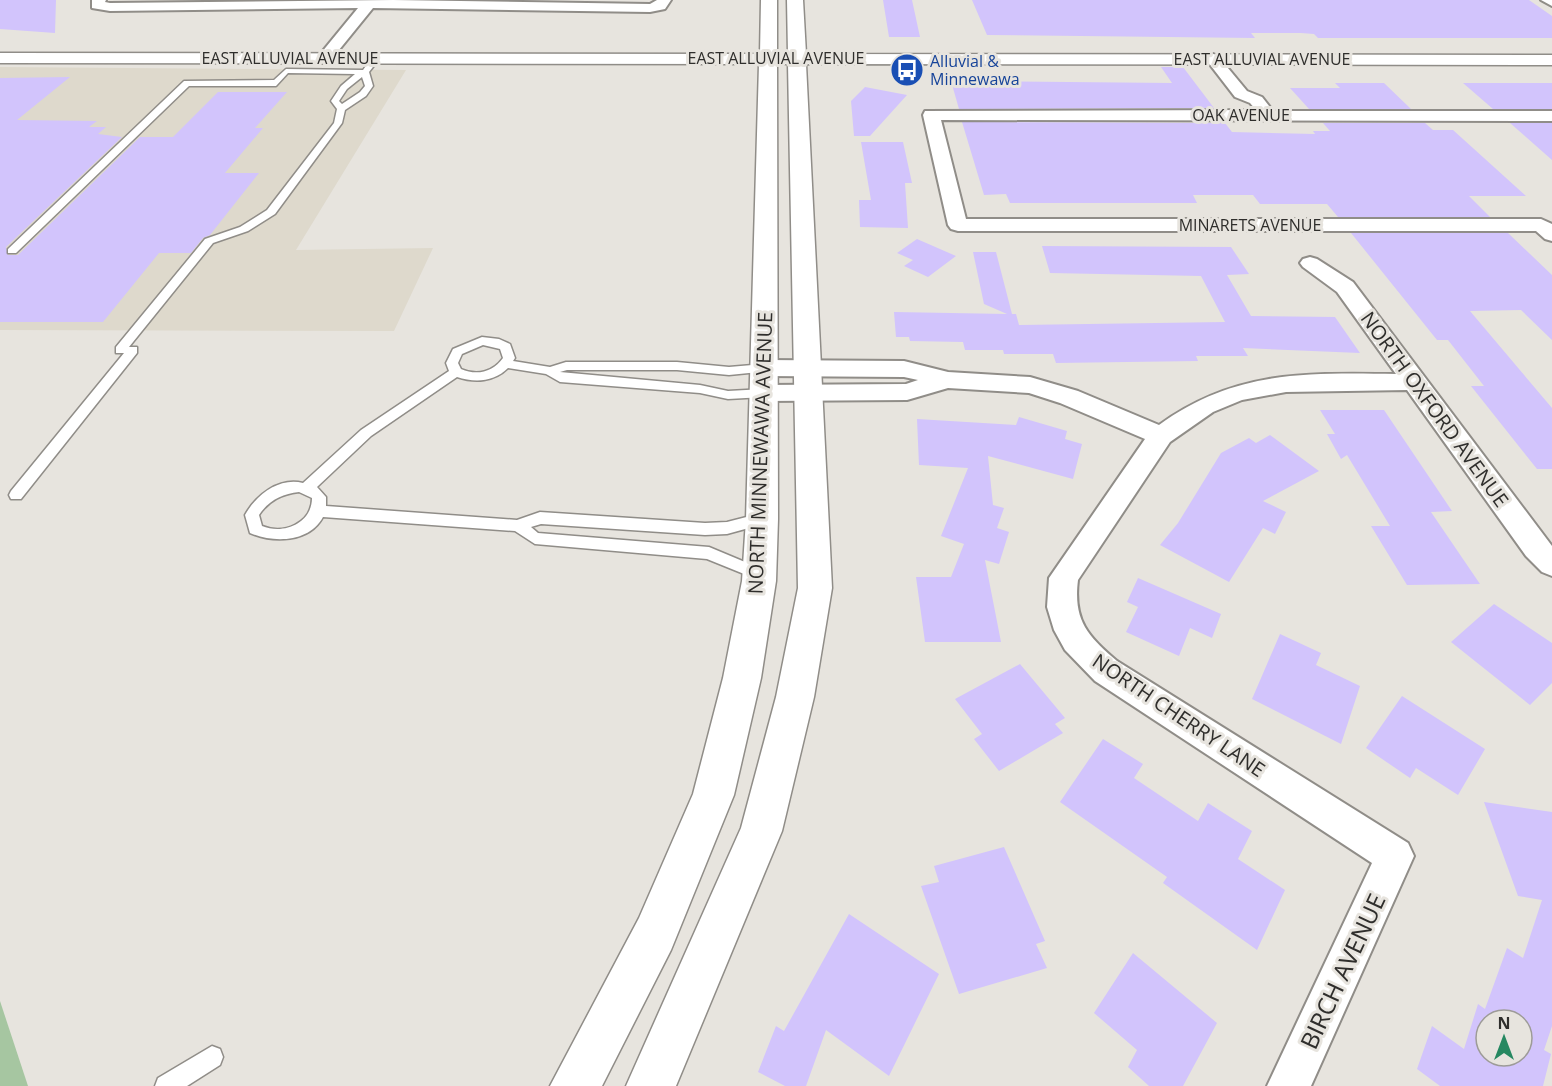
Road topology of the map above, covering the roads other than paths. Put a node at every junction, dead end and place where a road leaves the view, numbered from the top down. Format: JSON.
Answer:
{"nodes":[{"id":1,"x":99,"y":0,"type":"edge"},
{"id":2,"x":664,"y":0,"type":"edge"},
{"id":3,"x":769,"y":0,"type":"edge"},
{"id":4,"x":795,"y":0,"type":"edge"},
{"id":5,"x":369,"y":4,"type":"junction"},
{"id":6,"x":386,"y":4,"type":"junction"},
{"id":7,"x":0,"y":58,"type":"edge"},
{"id":8,"x":334,"y":58,"type":"junction"},
{"id":9,"x":782,"y":58,"type":"junction"},
{"id":10,"x":1213,"y":59,"type":"junction"},
{"id":11,"x":1233,"y":59,"type":"junction"},
{"id":12,"x":1552,"y":60,"type":"edge"},
{"id":13,"x":370,"y":65,"type":"junction"},
{"id":14,"x":1230,"y":80,"type":"junction"},
{"id":15,"x":1249,"y":80,"type":"junction"},
{"id":16,"x":1256,"y":100,"type":"junction"},
{"id":17,"x":341,"y":109,"type":"junction"},
{"id":18,"x":1268,"y":115,"type":"junction"},
{"id":19,"x":1552,"y":116,"type":"edge"},
{"id":20,"x":958,"y":225,"type":"joint"},
{"id":21,"x":1546,"y":230,"type":"edge"},
{"id":22,"x":12,"y":251,"type":"dead end"},
{"id":23,"x":1310,"y":263,"type":"dead end"},
{"id":24,"x":506,"y":364,"type":"junction"},
{"id":25,"x":656,"y":366,"type":"junction"},
{"id":26,"x":550,"y":371,"type":"junction"},
{"id":27,"x":456,"y":372,"type":"junction"},
{"id":28,"x":808,"y":380,"type":"junction"},
{"id":29,"x":765,"y":381,"type":"junction"},
{"id":30,"x":1415,"y":382,"type":"junction"},
{"id":31,"x":652,"y":385,"type":"junction"},
{"id":32,"x":1161,"y":436,"type":"junction"},
{"id":33,"x":307,"y":488,"type":"junction"},
{"id":34,"x":16,"y":495,"type":"dead end"},
{"id":35,"x":318,"y":511,"type":"junction"},
{"id":36,"x":762,"y":519,"type":"junction"},
{"id":37,"x":518,"y":526,"type":"junction"},
{"id":38,"x":1552,"y":564,"type":"edge"},
{"id":39,"x":759,"y":574,"type":"junction"},
{"id":40,"x":1395,"y":856,"type":"joint"},
{"id":41,"x":212,"y":1057,"type":"dead end"},
{"id":42,"x":166,"y":1086,"type":"edge"},
{"id":43,"x":575,"y":1086,"type":"edge"},
{"id":44,"x":651,"y":1086,"type":"edge"},
{"id":45,"x":1290,"y":1086,"type":"edge"}],
"edges":[{"from":1,"to":5,"type":"street"},
{"from":2,"to":6,"type":"street"},
{"from":3,"to":9,"type":"main road","name":"NORTH MINNEWAWA AVENUE"},
{"from":4,"to":9,"type":"main road","name":"NORTH MINNEWAWA AVENUE"},
{"from":5,"to":6,"type":"street"},
{"from":5,"to":8,"type":"street"},
{"from":6,"to":8,"type":"street"},
{"from":7,"to":8,"type":"main road","name":"EAST ALLUVIAL AVENUE"},
{"from":8,"to":13,"type":"main road","name":"EAST ALLUVIAL AVENUE"},
{"from":9,"to":10,"type":"main road","name":"EAST ALLUVIAL AVENUE"},
{"from":9,"to":13,"type":"main road","name":"EAST ALLUVIAL AVENUE"},
{"from":9,"to":28,"type":"main road","name":"NORTH MINNEWAWA AVENUE"},
{"from":9,"to":29,"type":"main road","name":"NORTH MINNEWAWA AVENUE"},
{"from":10,"to":11,"type":"main road","name":"EAST ALLUVIAL AVENUE"},
{"from":10,"to":14,"type":"street"},
{"from":11,"to":12,"type":"main road","name":"EAST ALLUVIAL AVENUE"},
{"from":11,"to":15,"type":"street"},
{"from":13,"to":17,"type":"lane"},
{"from":13,"to":17,"type":"lane"},
{"from":13,"to":22,"type":"lane"},
{"from":14,"to":15,"type":"street"},
{"from":14,"to":16,"type":"street"},
{"from":15,"to":16,"type":"street"},
{"from":16,"to":18,"type":"street"},
{"from":17,"to":34,"type":"lane"},
{"from":18,"to":19,"type":"street","name":"OAK AVENUE"},
{"from":18,"to":20,"type":"street","name":"OAK AVENUE"},
{"from":20,"to":21,"type":"street","name":"MINARETS AVENUE"},
{"from":23,"to":30,"type":"street","name":"NORTH OXFORD AVENUE"},
{"from":24,"to":26,"type":"lane"},
{"from":24,"to":27,"type":"lane"},
{"from":24,"to":27,"type":"lane"},
{"from":25,"to":26,"type":"lane"},
{"from":25,"to":29,"type":"lane"},
{"from":25,"to":31,"type":"lane"},
{"from":26,"to":31,"type":"lane"},
{"from":27,"to":33,"type":"lane"},
{"from":28,"to":29,"type":"street"},
{"from":28,"to":32,"type":"street"},
{"from":28,"to":44,"type":"main road","name":"NORTH MINNEWAWA AVENUE"},
{"from":29,"to":31,"type":"lane"},
{"from":29,"to":36,"type":"main road","name":"NORTH MINNEWAWA AVENUE"},
{"from":30,"to":32,"type":"street"},
{"from":30,"to":38,"type":"street","name":"NORTH OXFORD AVENUE"},
{"from":32,"to":40,"type":"street","name":"NORTH CHERRY LANE"},
{"from":33,"to":35,"type":"lane"},
{"from":33,"to":35,"type":"lane"},
{"from":35,"to":37,"type":"lane"},
{"from":36,"to":37,"type":"lane"},
{"from":36,"to":39,"type":"main road","name":"NORTH MINNEWAWA AVENUE"},
{"from":37,"to":39,"type":"lane"},
{"from":39,"to":43,"type":"main road","name":"NORTH MINNEWAWA AVENUE"},
{"from":40,"to":45,"type":"street","name":"BIRCH AVENUE"},
{"from":41,"to":42,"type":"lane"}]}
